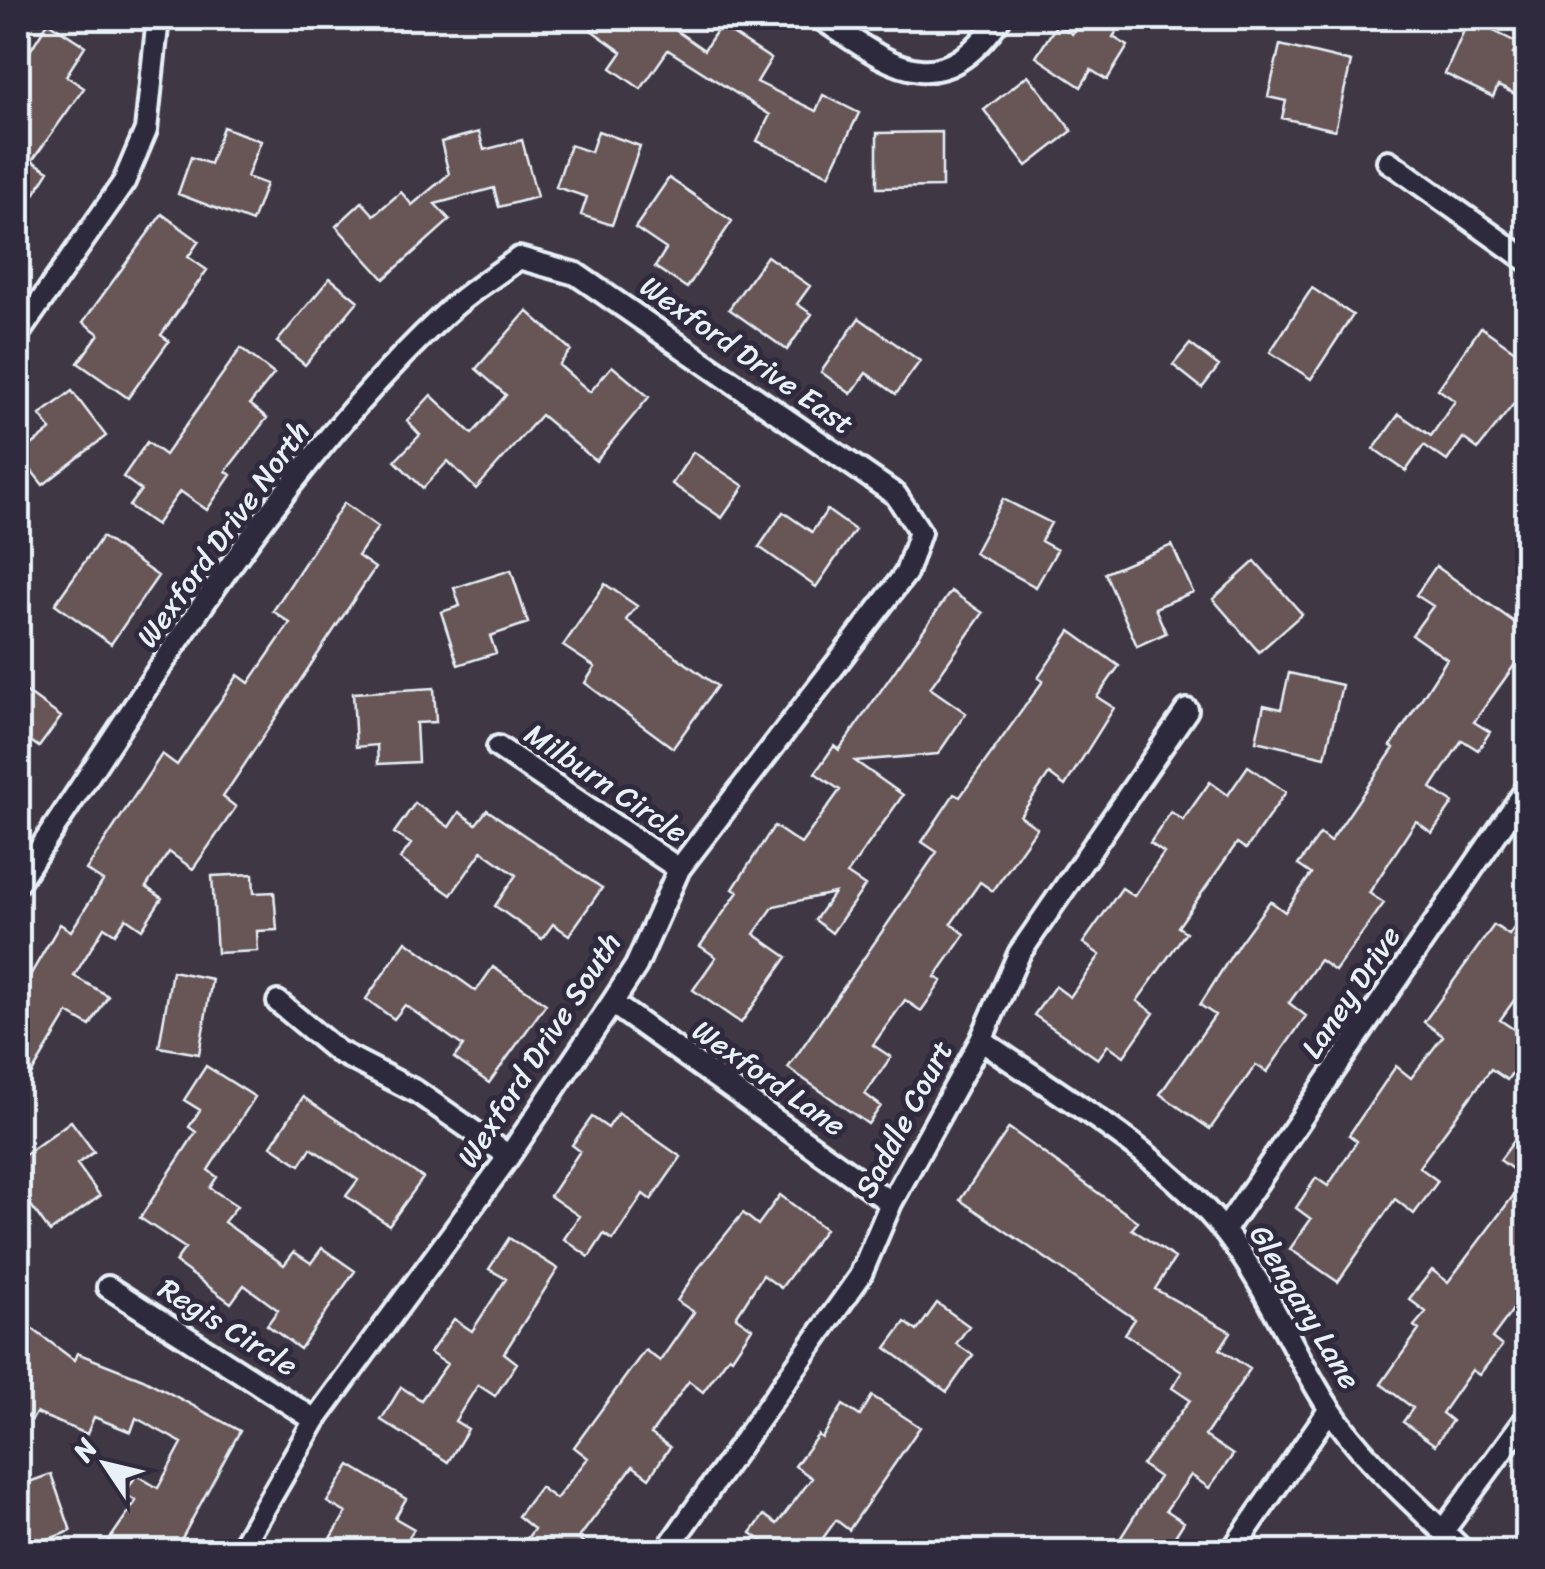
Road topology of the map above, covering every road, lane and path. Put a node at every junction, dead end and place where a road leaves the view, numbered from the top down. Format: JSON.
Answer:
{"nodes":[{"id":1,"x":158,"y":18,"type":"edge"},
{"id":2,"x":820,"y":18,"type":"edge"},
{"id":3,"x":1000,"y":18,"type":"edge"},
{"id":4,"x":1388,"y":161,"type":"dead end"},
{"id":5,"x":519,"y":258,"type":"joint"},
{"id":6,"x":1528,"y":262,"type":"edge"},
{"id":7,"x":18,"y":334,"type":"edge"},
{"id":8,"x":920,"y":532,"type":"joint"},
{"id":9,"x":1187,"y":710,"type":"dead end"},
{"id":10,"x":498,"y":746,"type":"dead end"},
{"id":11,"x":1528,"y":787,"type":"edge"},
{"id":12,"x":24,"y":856,"type":"edge"},
{"id":13,"x":679,"y":869,"type":"junction"},
{"id":14,"x":18,"y":882,"type":"edge"},
{"id":15,"x":278,"y":1002,"type":"dead end"},
{"id":16,"x":612,"y":1003,"type":"junction"},
{"id":17,"x":981,"y":1040,"type":"junction"},
{"id":18,"x":508,"y":1156,"type":"junction"},
{"id":19,"x":891,"y":1202,"type":"junction"},
{"id":20,"x":1224,"y":1231,"type":"junction"},
{"id":21,"x":108,"y":1287,"type":"dead end"},
{"id":22,"x":1330,"y":1409,"type":"junction"},
{"id":23,"x":1528,"y":1415,"type":"edge"},
{"id":24,"x":315,"y":1420,"type":"junction"},
{"id":25,"x":1444,"y":1530,"type":"junction"},
{"id":26,"x":239,"y":1552,"type":"edge"},
{"id":27,"x":666,"y":1552,"type":"edge"},
{"id":28,"x":1231,"y":1552,"type":"edge"},
{"id":29,"x":1464,"y":1552,"type":"edge"}],
"edges":[{"from":1,"to":7,"type":"street"},
{"from":2,"to":3,"type":"street"},
{"from":4,"to":6,"type":"street"},
{"from":5,"to":8,"type":"street","name":"Wexford Drive East"},
{"from":5,"to":12,"type":"street","name":"Wexford Drive North"},
{"from":8,"to":13,"type":"street","name":"Wexford Drive South"},
{"from":9,"to":17,"type":"street","name":"Saddle Court"},
{"from":10,"to":13,"type":"street","name":"Milburn Circle"},
{"from":11,"to":20,"type":"street","name":"Laney Drive"},
{"from":12,"to":14,"type":"street","name":"Wexford Drive North"},
{"from":13,"to":16,"type":"street","name":"Wexford Drive South"},
{"from":15,"to":18,"type":"street"},
{"from":16,"to":18,"type":"street","name":"Wexford Drive South"},
{"from":16,"to":19,"type":"street","name":"Wexford Lane"},
{"from":17,"to":19,"type":"street","name":"Saddle Court"},
{"from":17,"to":20,"type":"street","name":"Glengary Lane"},
{"from":18,"to":24,"type":"street","name":"Wexford Drive South"},
{"from":19,"to":27,"type":"street","name":"Saddle Court"},
{"from":20,"to":22,"type":"street","name":"Glengary Lane"},
{"from":21,"to":24,"type":"street","name":"Regis Circle"},
{"from":22,"to":25,"type":"street","name":"Glengary Lane"},
{"from":22,"to":28,"type":"street"},
{"from":23,"to":25,"type":"street"},
{"from":24,"to":26,"type":"street","name":"Wexford Drive South"},
{"from":25,"to":29,"type":"street","name":"Glengary Lane"}]}
